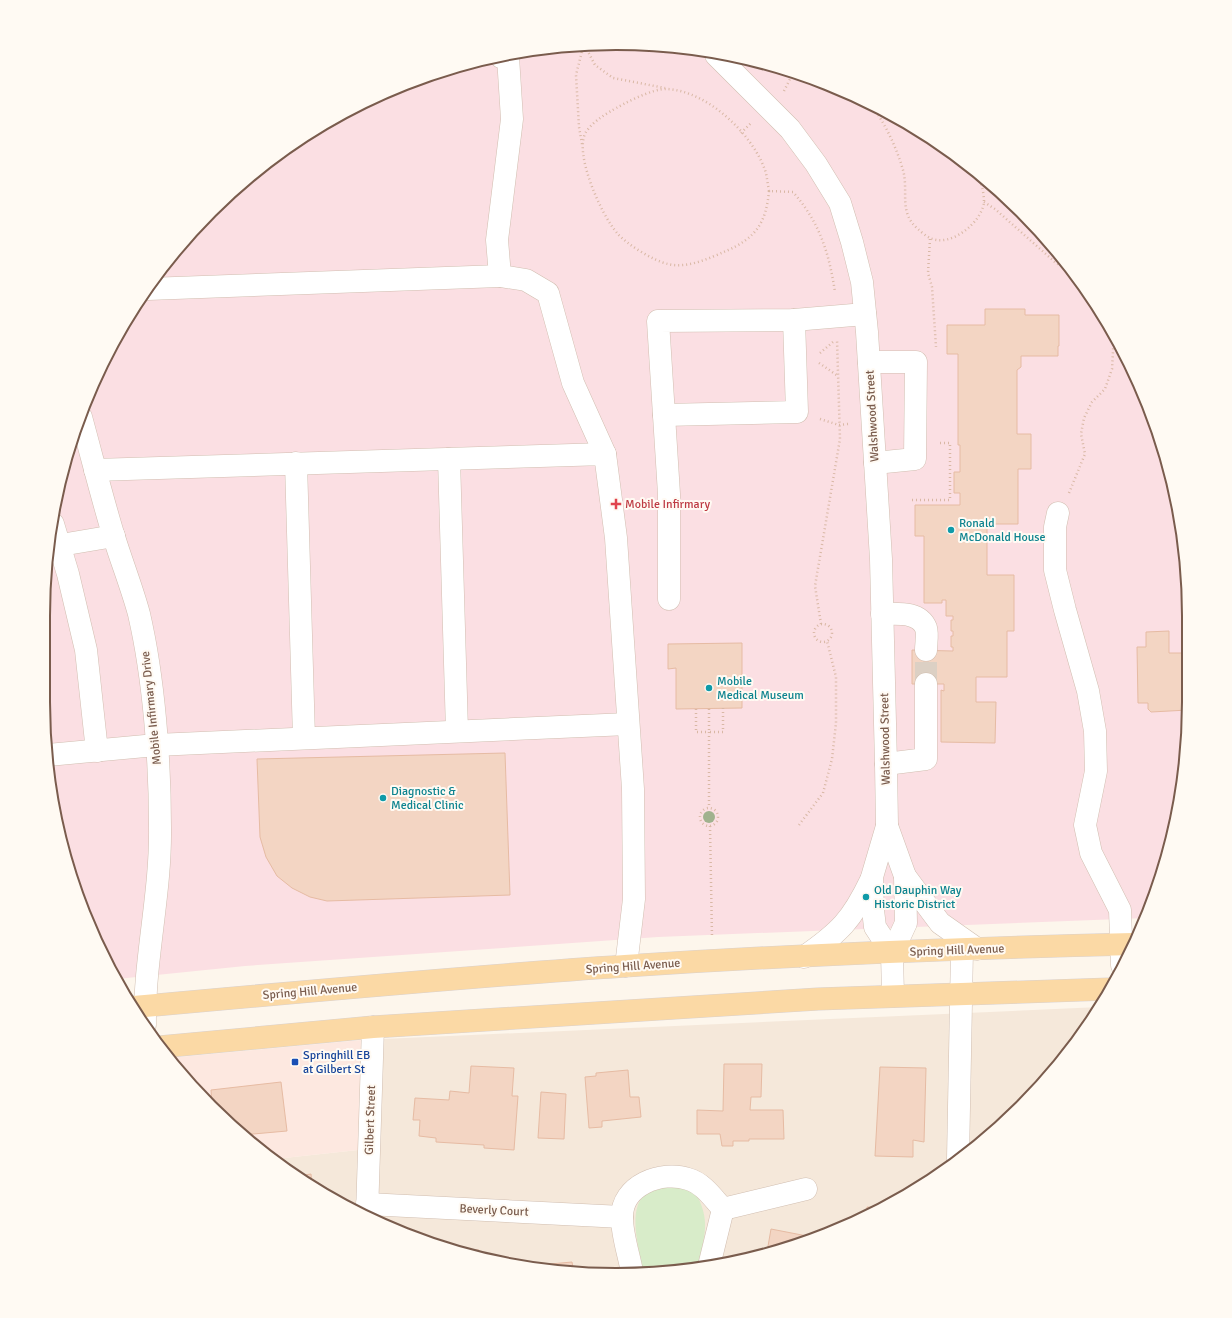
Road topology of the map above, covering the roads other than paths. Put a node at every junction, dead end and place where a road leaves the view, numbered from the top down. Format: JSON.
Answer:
{"nodes":[{"id":1,"x":722,"y":60,"type":"edge"},
{"id":2,"x":506,"y":61,"type":"edge"},
{"id":3,"x":500,"y":276,"type":"junction"},
{"id":4,"x":154,"y":289,"type":"edge"},
{"id":5,"x":865,"y":314,"type":"junction"},
{"id":6,"x":794,"y":320,"type":"junction"},
{"id":7,"x":869,"y":362,"type":"junction"},
{"id":8,"x":664,"y":415,"type":"junction"},
{"id":9,"x":84,"y":424,"type":"edge"},
{"id":10,"x":605,"y":454,"type":"junction"},
{"id":11,"x":448,"y":459,"type":"junction"},
{"id":12,"x":296,"y":463,"type":"junction"},
{"id":13,"x":875,"y":463,"type":"junction"},
{"id":14,"x":95,"y":470,"type":"junction"},
{"id":15,"x":1058,"y":514,"type":"road end"},
{"id":16,"x":114,"y":536,"type":"junction"},
{"id":17,"x":55,"y":546,"type":"edge"},
{"id":18,"x":669,"y":599,"type":"dead end"},
{"id":19,"x":882,"y":614,"type":"junction"},
{"id":20,"x":926,"y":650,"type":"tunnel mouth"},
{"id":21,"x":926,"y":684,"type":"tunnel mouth"},
{"id":22,"x":628,"y":724,"type":"junction"},
{"id":23,"x":457,"y":731,"type":"junction"},
{"id":24,"x":304,"y":738,"type":"junction"},
{"id":25,"x":156,"y":745,"type":"junction"},
{"id":26,"x":97,"y":750,"type":"junction"},
{"id":27,"x":53,"y":755,"type":"edge"},
{"id":28,"x":886,"y":764,"type":"junction"},
{"id":29,"x":887,"y":826,"type":"junction"},
{"id":30,"x":905,"y":876,"type":"junction"},
{"id":31,"x":872,"y":877,"type":"junction"},
{"id":32,"x":1126,"y":948,"type":"edge"},
{"id":33,"x":969,"y":949,"type":"junction"},
{"id":34,"x":1124,"y":951,"type":"edge"},
{"id":35,"x":892,"y":953,"type":"junction"},
{"id":36,"x":804,"y":957,"type":"junction"},
{"id":37,"x":626,"y":966,"type":"junction"},
{"id":38,"x":1103,"y":989,"type":"edge"},
{"id":39,"x":962,"y":994,"type":"junction"},
{"id":40,"x":893,"y":996,"type":"junction"},
{"id":41,"x":142,"y":1011,"type":"edge"},
{"id":42,"x":143,"y":1013,"type":"edge"},
{"id":43,"x":373,"y":1027,"type":"junction"},
{"id":44,"x":167,"y":1046,"type":"edge"},
{"id":45,"x":958,"y":1153,"type":"edge"},
{"id":46,"x":806,"y":1189,"type":"dead end"},
{"id":47,"x":723,"y":1208,"type":"junction"},
{"id":48,"x":367,"y":1209,"type":"edge"},
{"id":49,"x":622,"y":1217,"type":"junction"},
{"id":50,"x":711,"y":1260,"type":"edge"},
{"id":51,"x":631,"y":1268,"type":"edge"}],
"edges":[{"from":1,"to":5,"type":"street","name":"Walshwood Street"},
{"from":2,"to":3,"type":"street"},
{"from":3,"to":4,"type":"street"},
{"from":3,"to":10,"type":"street"},
{"from":5,"to":6,"type":"street"},
{"from":5,"to":7,"type":"street","name":"Walshwood Street"},
{"from":6,"to":8,"type":"street"},
{"from":6,"to":8,"type":"street"},
{"from":7,"to":13,"type":"street","name":"Walshwood Street"},
{"from":7,"to":13,"type":"street"},
{"from":8,"to":18,"type":"street"},
{"from":9,"to":14,"type":"street","name":"Mobile Infirmary Drive"},
{"from":10,"to":11,"type":"street"},
{"from":10,"to":22,"type":"street"},
{"from":11,"to":12,"type":"street"},
{"from":11,"to":23,"type":"street"},
{"from":12,"to":14,"type":"street"},
{"from":12,"to":24,"type":"street"},
{"from":13,"to":19,"type":"street","name":"Walshwood Street"},
{"from":14,"to":16,"type":"street","name":"Mobile Infirmary Drive"},
{"from":15,"to":32,"type":"street"},
{"from":16,"to":17,"type":"street"},
{"from":16,"to":25,"type":"street","name":"Mobile Infirmary Drive"},
{"from":17,"to":26,"type":"street"},
{"from":19,"to":20,"type":"street"},
{"from":19,"to":28,"type":"street","name":"Walshwood Street"},
{"from":21,"to":28,"type":"street"},
{"from":22,"to":23,"type":"street"},
{"from":22,"to":37,"type":"street"},
{"from":23,"to":24,"type":"street"},
{"from":24,"to":25,"type":"street"},
{"from":25,"to":26,"type":"street"},
{"from":25,"to":41,"type":"street","name":"Mobile Infirmary Drive"},
{"from":26,"to":27,"type":"street"},
{"from":28,"to":29,"type":"street","name":"Walshwood Street"},
{"from":29,"to":30,"type":"street","name":"Walshwood Street"},
{"from":29,"to":31,"type":"street","name":"Walshwood Street"},
{"from":30,"to":33,"type":"street","name":"Walshwood Street"},
{"from":30,"to":35,"type":"street","name":"Walshwood Street"},
{"from":31,"to":35,"type":"street","name":"Walshwood Street"},
{"from":31,"to":36,"type":"street","name":"Walshwood Street"},
{"from":33,"to":34,"type":"main road","name":"Spring Hill Avenue"},
{"from":33,"to":35,"type":"main road","name":"Spring Hill Avenue"},
{"from":33,"to":39,"type":"street"},
{"from":35,"to":36,"type":"main road","name":"Spring Hill Avenue"},
{"from":35,"to":40,"type":"street","name":"Walshwood Street"},
{"from":36,"to":37,"type":"main road","name":"Spring Hill Avenue"},
{"from":37,"to":42,"type":"main road","name":"Spring Hill Avenue"},
{"from":38,"to":39,"type":"main road"},
{"from":39,"to":40,"type":"main road"},
{"from":39,"to":45,"type":"street"},
{"from":40,"to":43,"type":"main road"},
{"from":43,"to":44,"type":"main road"},
{"from":43,"to":48,"type":"street","name":"Gilbert Street"},
{"from":46,"to":47,"type":"street"},
{"from":47,"to":49,"type":"street"},
{"from":47,"to":50,"type":"street"},
{"from":48,"to":49,"type":"street","name":"Beverly Court"},
{"from":49,"to":51,"type":"street"}]}
